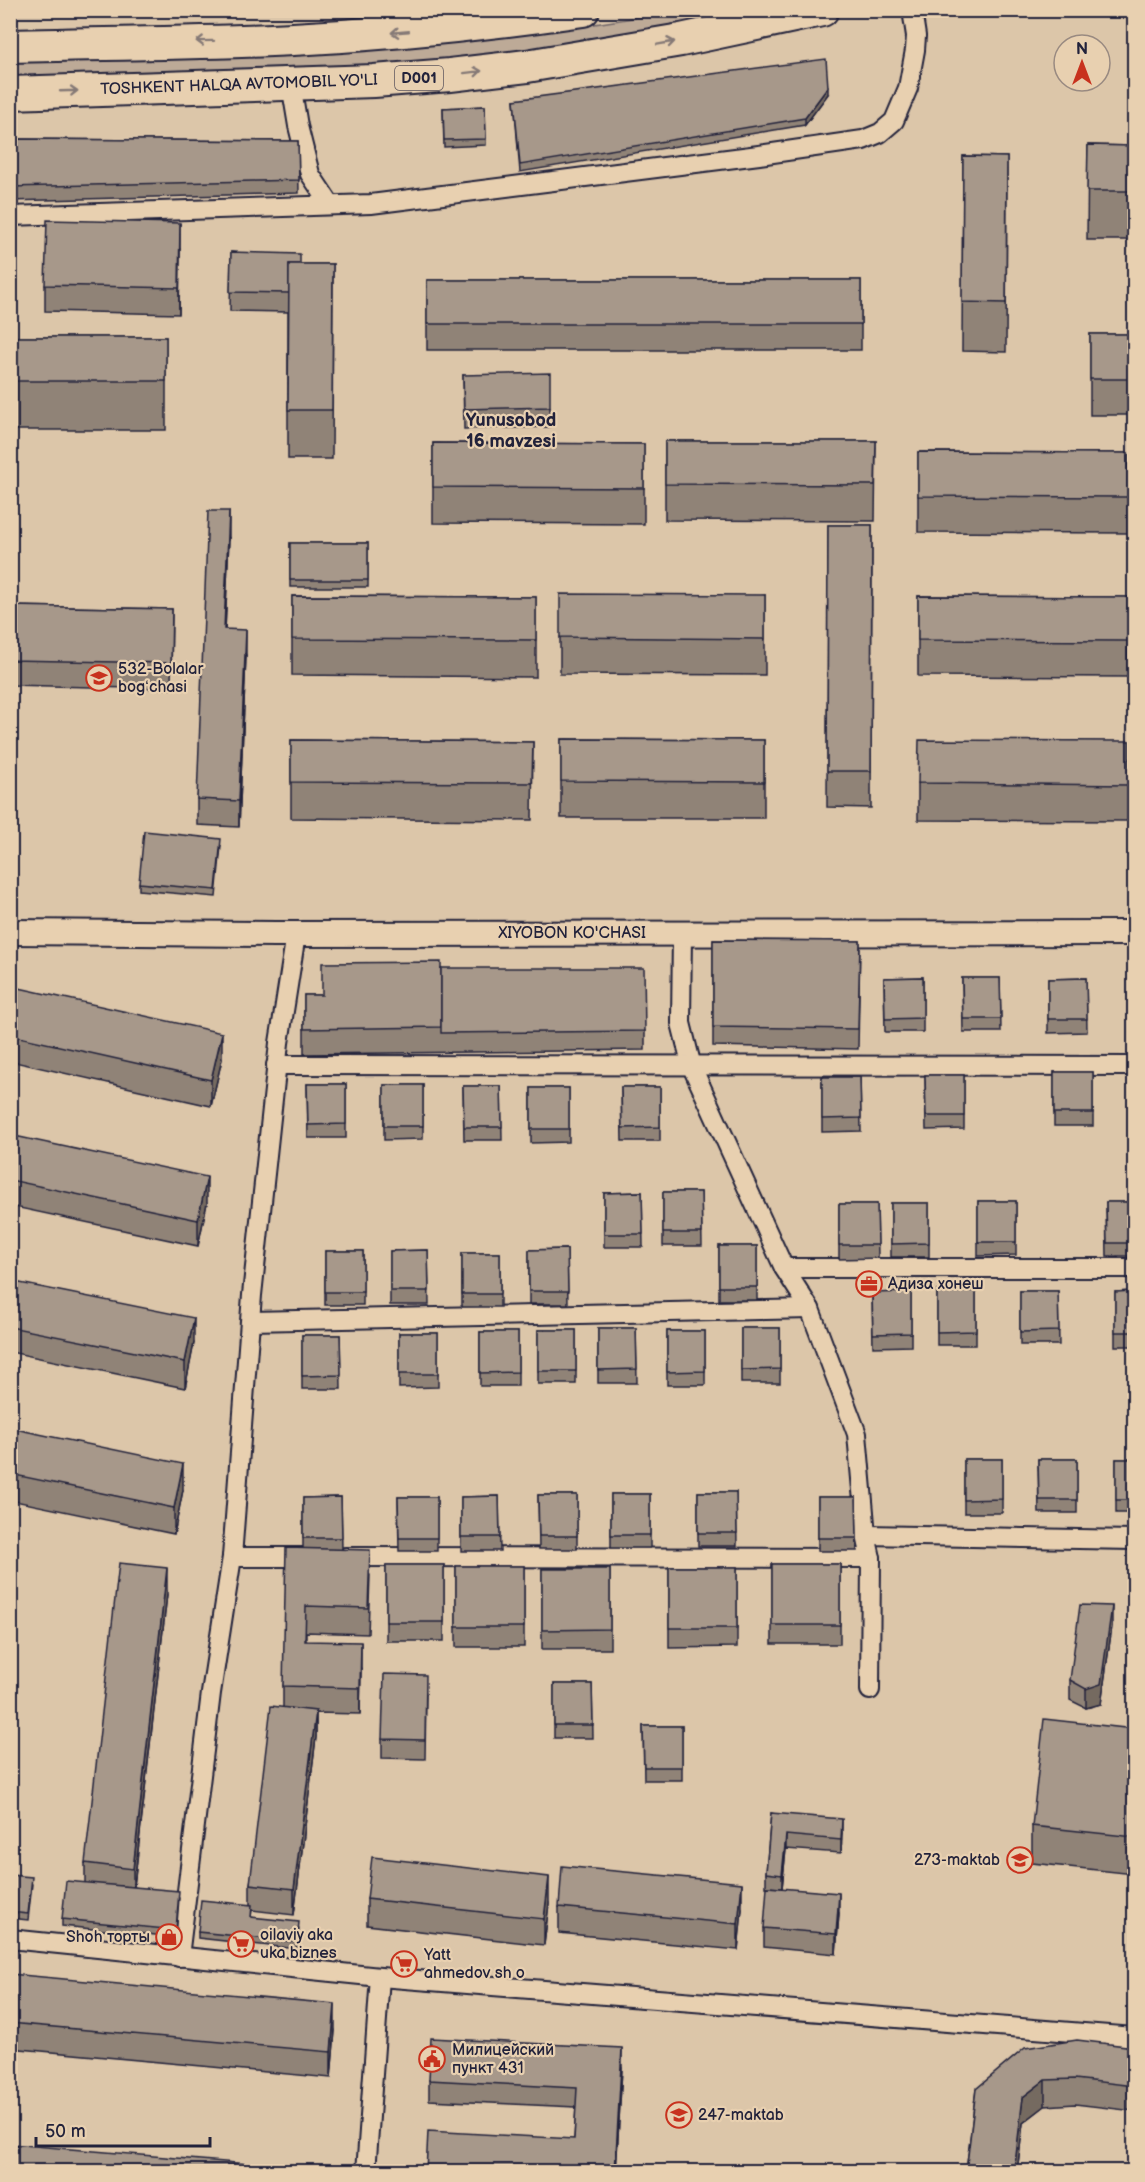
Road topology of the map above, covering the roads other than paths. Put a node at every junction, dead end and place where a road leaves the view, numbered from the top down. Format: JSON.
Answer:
{"nodes":[{"id":1,"x":583,"y":10,"type":"edge"},
{"id":2,"x":822,"y":10,"type":"edge"},
{"id":3,"x":912,"y":10,"type":"edge"},
{"id":4,"x":10,"y":46,"type":"edge"},
{"id":5,"x":291,"y":84,"type":"junction"},
{"id":6,"x":10,"y":93,"type":"edge"},
{"id":7,"x":330,"y":204,"type":"junction"},
{"id":8,"x":10,"y":216,"type":"edge"},
{"id":9,"x":10,"y":932,"type":"edge"},
{"id":10,"x":682,"y":933,"type":"junction"},
{"id":11,"x":1134,"y":933,"type":"edge"},
{"id":12,"x":296,"y":934,"type":"junction"},
{"id":13,"x":276,"y":1065,"type":"junction"},
{"id":14,"x":1134,"y":1066,"type":"edge"},
{"id":15,"x":692,"y":1067,"type":"junction"},
{"id":16,"x":784,"y":1268,"type":"junction"},
{"id":17,"x":1134,"y":1268,"type":"edge"},
{"id":18,"x":810,"y":1309,"type":"junction"},
{"id":19,"x":251,"y":1320,"type":"junction"},
{"id":20,"x":866,"y":1535,"type":"junction"},
{"id":21,"x":1134,"y":1540,"type":"edge"},
{"id":22,"x":232,"y":1557,"type":"junction"},
{"id":23,"x":872,"y":1558,"type":"junction"},
{"id":24,"x":870,"y":1690,"type":"dead end"},
{"id":25,"x":10,"y":1939,"type":"edge"},
{"id":26,"x":179,"y":1957,"type":"junction"},
{"id":27,"x":380,"y":1977,"type":"junction"},
{"id":28,"x":1134,"y":2037,"type":"edge"},
{"id":29,"x":366,"y":2172,"type":"edge"}],
"edges":[{"from":1,"to":4,"type":"highway","one_way":true},
{"from":5,"to":2,"type":"highway","name":"TOSHKENT HALQA AVTOMOBIL YO'LI","number":"D001","one_way":true},
{"from":3,"to":7,"type":"street"},
{"from":6,"to":5,"type":"highway","name":"TOSHKENT HALQA AVTOMOBIL YO'LI","number":"D001","one_way":true},
{"from":5,"to":7,"type":"street"},
{"from":7,"to":8,"type":"street"},
{"from":9,"to":12,"type":"street","name":"XIYOBON KO'CHASI"},
{"from":10,"to":11,"type":"street","name":"XIYOBON KO'CHASI"},
{"from":10,"to":12,"type":"street","name":"XIYOBON KO'CHASI"},
{"from":10,"to":15,"type":"street"},
{"from":12,"to":13,"type":"street"},
{"from":13,"to":15,"type":"street"},
{"from":13,"to":19,"type":"street"},
{"from":14,"to":15,"type":"street"},
{"from":15,"to":16,"type":"street"},
{"from":16,"to":17,"type":"street"},
{"from":16,"to":18,"type":"street"},
{"from":18,"to":19,"type":"street"},
{"from":18,"to":20,"type":"street"},
{"from":19,"to":22,"type":"street"},
{"from":20,"to":21,"type":"street"},
{"from":20,"to":23,"type":"street"},
{"from":22,"to":23,"type":"street"},
{"from":22,"to":26,"type":"street"},
{"from":23,"to":24,"type":"street"},
{"from":25,"to":26,"type":"street"},
{"from":26,"to":27,"type":"street"},
{"from":27,"to":28,"type":"street"},
{"from":27,"to":29,"type":"street"}]}
